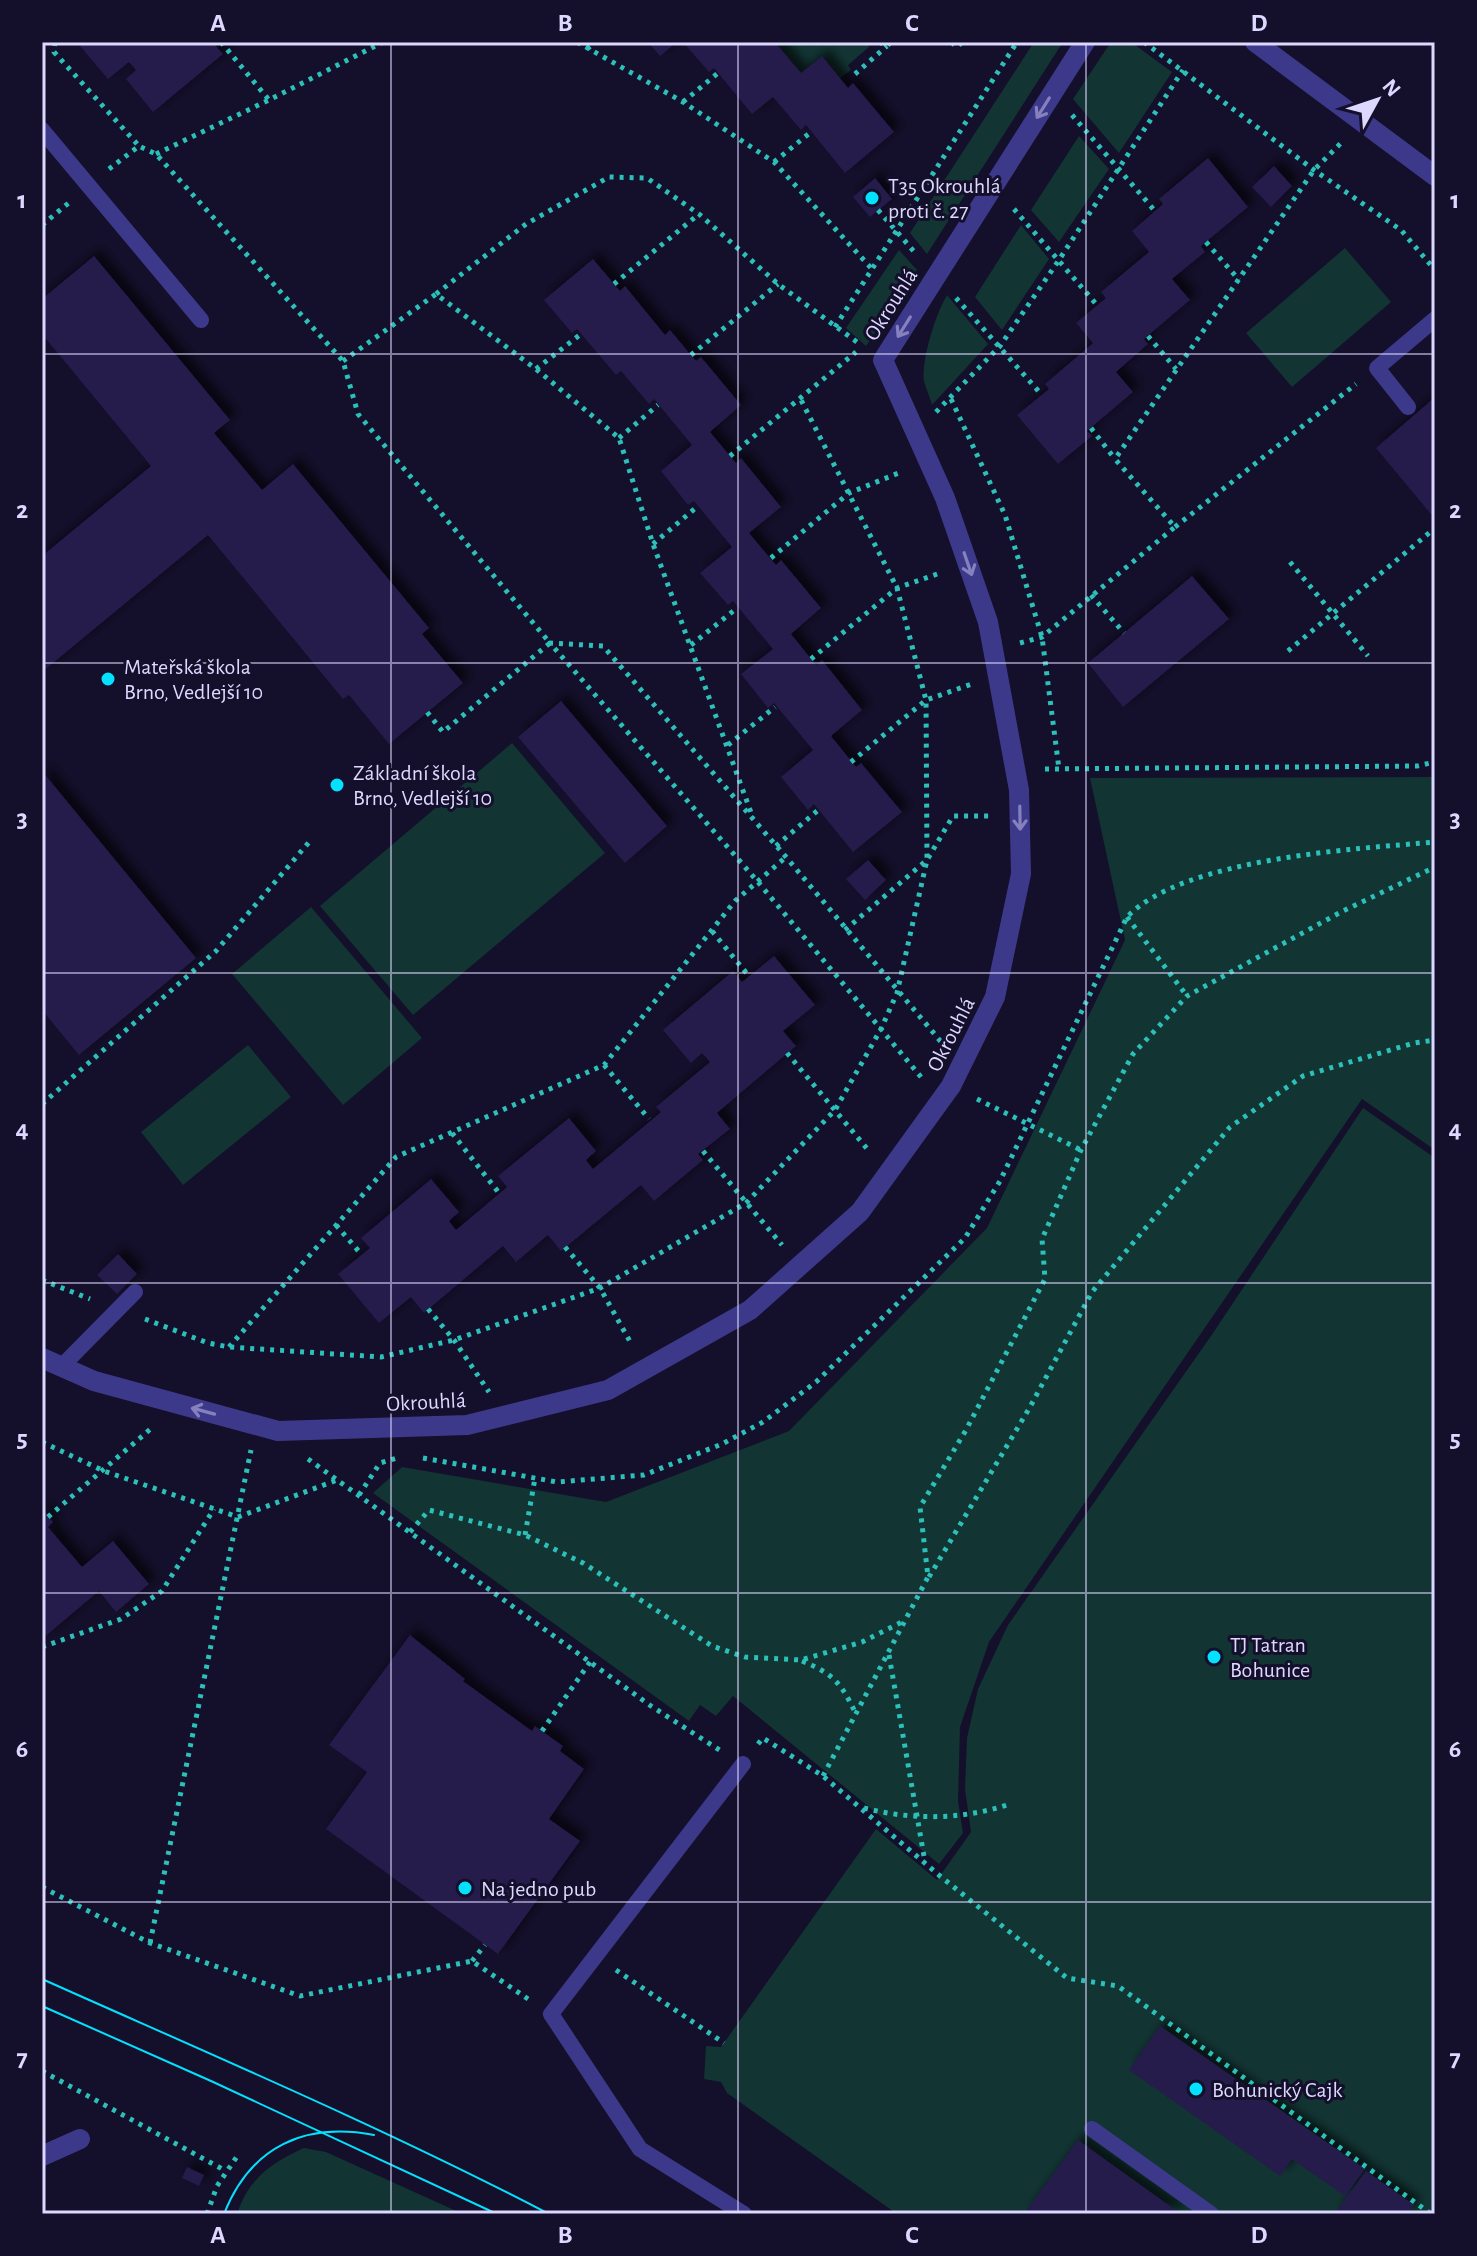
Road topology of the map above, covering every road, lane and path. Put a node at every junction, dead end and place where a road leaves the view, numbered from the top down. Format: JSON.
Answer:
{"nodes":[{"id":1,"x":55,"y":42,"type":"edge"},
{"id":2,"x":221,"y":42,"type":"edge"},
{"id":3,"x":383,"y":42,"type":"edge"},
{"id":4,"x":577,"y":42,"type":"edge"},
{"id":5,"x":595,"y":42,"type":"edge"},
{"id":6,"x":879,"y":42,"type":"edge"},
{"id":7,"x":952,"y":42,"type":"edge"},
{"id":8,"x":963,"y":42,"type":"edge"},
{"id":9,"x":1017,"y":42,"type":"edge"},
{"id":10,"x":1085,"y":42,"type":"edge"},
{"id":11,"x":1144,"y":42,"type":"edge"},
{"id":12,"x":1255,"y":42,"type":"edge"},
{"id":13,"x":889,"y":44,"type":"edge"},
{"id":14,"x":587,"y":49,"type":"junction"},
{"id":15,"x":1183,"y":70,"type":"junction"},
{"id":16,"x":718,"y":73,"type":"dead end"},
{"id":17,"x":855,"y":74,"type":"dead end"},
{"id":18,"x":1052,"y":93,"type":"junction"},
{"id":19,"x":269,"y":100,"type":"junction"},
{"id":20,"x":683,"y":102,"type":"junction"},
{"id":21,"x":1364,"y":121,"type":"junction"},
{"id":22,"x":42,"y":130,"type":"edge"},
{"id":23,"x":811,"y":132,"type":"dead end"},
{"id":24,"x":139,"y":146,"type":"junction"},
{"id":25,"x":156,"y":154,"type":"junction"},
{"id":26,"x":774,"y":162,"type":"junction"},
{"id":27,"x":113,"y":165,"type":"dead end"},
{"id":28,"x":1118,"y":167,"type":"junction"},
{"id":29,"x":1314,"y":170,"type":"junction"},
{"id":30,"x":1435,"y":176,"type":"edge"},
{"id":31,"x":994,"y":186,"type":"junction"},
{"id":32,"x":878,"y":210,"type":"dead end"},
{"id":33,"x":1155,"y":211,"type":"dead end"},
{"id":34,"x":699,"y":214,"type":"junction"},
{"id":35,"x":896,"y":232,"type":"junction"},
{"id":36,"x":1206,"y":242,"type":"dead end"},
{"id":37,"x":1059,"y":260,"type":"junction"},
{"id":38,"x":872,"y":269,"type":"junction"},
{"id":39,"x":1435,"y":270,"type":"edge"},
{"id":40,"x":937,"y":276,"type":"junction"},
{"id":41,"x":1239,"y":280,"type":"junction"},
{"id":42,"x":614,"y":284,"type":"dead end"},
{"id":43,"x":778,"y":284,"type":"junction"},
{"id":44,"x":436,"y":294,"type":"junction"},
{"id":45,"x":1097,"y":305,"type":"dead end"},
{"id":46,"x":1435,"y":319,"type":"edge"},
{"id":47,"x":201,"y":320,"type":"dead end"},
{"id":48,"x":835,"y":327,"type":"junction"},
{"id":49,"x":581,"y":334,"type":"dead end"},
{"id":50,"x":1148,"y":336,"type":"dead end"},
{"id":51,"x":1000,"y":346,"type":"junction"},
{"id":52,"x":691,"y":355,"type":"dead end"},
{"id":53,"x":343,"y":361,"type":"junction"},
{"id":54,"x":1377,"y":368,"type":"junction"},
{"id":55,"x":536,"y":369,"type":"junction"},
{"id":56,"x":1176,"y":370,"type":"junction"},
{"id":57,"x":1042,"y":395,"type":"dead end"},
{"id":58,"x":800,"y":398,"type":"junction"},
{"id":59,"x":951,"y":399,"type":"junction"},
{"id":60,"x":658,"y":405,"type":"dead end"},
{"id":61,"x":1408,"y":407,"type":"dead end"},
{"id":62,"x":1091,"y":428,"type":"dead end"},
{"id":63,"x":915,"y":431,"type":"junction"},
{"id":64,"x":619,"y":438,"type":"junction"},
{"id":65,"x":730,"y":456,"type":"dead end"},
{"id":66,"x":1115,"y":459,"type":"junction"},
{"id":67,"x":928,"y":461,"type":"junction"},
{"id":68,"x":849,"y":493,"type":"junction"},
{"id":69,"x":698,"y":506,"type":"dead end"},
{"id":70,"x":1175,"y":527,"type":"junction"},
{"id":71,"x":1435,"y":528,"type":"edge"},
{"id":72,"x":653,"y":544,"type":"junction"},
{"id":73,"x":771,"y":558,"type":"dead end"},
{"id":74,"x":1290,"y":562,"type":"dead end"},
{"id":75,"x":968,"y":563,"type":"junction"},
{"id":76,"x":897,"y":588,"type":"junction"},
{"id":77,"x":1091,"y":595,"type":"junction"},
{"id":78,"x":737,"y":608,"type":"dead end"},
{"id":79,"x":1332,"y":614,"type":"junction"},
{"id":80,"x":1124,"y":633,"type":"dead end"},
{"id":81,"x":1042,"y":637,"type":"junction"},
{"id":82,"x":550,"y":643,"type":"junction"},
{"id":83,"x":691,"y":645,"type":"junction"},
{"id":84,"x":994,"y":651,"type":"junction"},
{"id":85,"x":1288,"y":651,"type":"dead end"},
{"id":86,"x":1368,"y":656,"type":"dead end"},
{"id":87,"x":811,"y":659,"type":"dead end"},
{"id":88,"x":999,"y":675,"type":"junction"},
{"id":89,"x":926,"y":700,"type":"junction"},
{"id":90,"x":775,"y":707,"type":"dead end"},
{"id":91,"x":427,"y":712,"type":"dead end"},
{"id":92,"x":728,"y":745,"type":"junction"},
{"id":93,"x":851,"y":762,"type":"dead end"},
{"id":94,"x":1435,"y":762,"type":"edge"},
{"id":95,"x":1059,"y":769,"type":"junction"},
{"id":96,"x":1019,"y":790,"type":"junction"},
{"id":97,"x":817,"y":811,"type":"dead end"},
{"id":98,"x":755,"y":822,"type":"junction"},
{"id":99,"x":310,"y":841,"type":"dead end"},
{"id":100,"x":1435,"y":842,"type":"edge"},
{"id":101,"x":776,"y":846,"type":"junction"},
{"id":102,"x":786,"y":857,"type":"junction"},
{"id":103,"x":927,"y":860,"type":"junction"},
{"id":104,"x":1435,"y":867,"type":"edge"},
{"id":105,"x":758,"y":882,"type":"junction"},
{"id":106,"x":1127,"y":917,"type":"junction"},
{"id":107,"x":845,"y":930,"type":"junction"},
{"id":108,"x":712,"y":931,"type":"junction"},
{"id":109,"x":748,"y":975,"type":"dead end"},
{"id":110,"x":897,"y":993,"type":"junction"},
{"id":111,"x":1187,"y":996,"type":"junction"},
{"id":112,"x":881,"y":1029,"type":"junction"},
{"id":113,"x":1435,"y":1040,"type":"edge"},
{"id":114,"x":787,"y":1053,"type":"dead end"},
{"id":115,"x":604,"y":1065,"type":"junction"},
{"id":116,"x":961,"y":1065,"type":"junction"},
{"id":117,"x":946,"y":1093,"type":"junction"},
{"id":118,"x":42,"y":1104,"type":"edge"},
{"id":119,"x":835,"y":1110,"type":"junction"},
{"id":120,"x":649,"y":1119,"type":"dead end"},
{"id":121,"x":1027,"y":1123,"type":"junction"},
{"id":122,"x":452,"y":1133,"type":"junction"},
{"id":123,"x":1081,"y":1150,"type":"junction"},
{"id":124,"x":703,"y":1151,"type":"dead end"},
{"id":125,"x":888,"y":1173,"type":"junction"},
{"id":126,"x":499,"y":1193,"type":"dead end"},
{"id":127,"x":746,"y":1203,"type":"junction"},
{"id":128,"x":336,"y":1225,"type":"junction"},
{"id":129,"x":565,"y":1247,"type":"dead end"},
{"id":130,"x":361,"y":1254,"type":"dead end"},
{"id":131,"x":800,"y":1266,"type":"junction"},
{"id":132,"x":42,"y":1280,"type":"edge"},
{"id":133,"x":600,"y":1288,"type":"junction"},
{"id":134,"x":135,"y":1292,"type":"dead end"},
{"id":135,"x":119,"y":1309,"type":"junction"},
{"id":136,"x":428,"y":1309,"type":"dead end"},
{"id":137,"x":454,"y":1340,"type":"junction"},
{"id":138,"x":229,"y":1347,"type":"junction"},
{"id":139,"x":42,"y":1358,"type":"edge"},
{"id":140,"x":61,"y":1367,"type":"junction"},
{"id":141,"x":645,"y":1370,"type":"junction"},
{"id":142,"x":179,"y":1404,"type":"junction"},
{"id":143,"x":504,"y":1416,"type":"junction"},
{"id":144,"x":257,"y":1425,"type":"junction"},
{"id":145,"x":278,"y":1431,"type":"junction"},
{"id":146,"x":42,"y":1442,"type":"edge"},
{"id":147,"x":104,"y":1471,"type":"junction"},
{"id":148,"x":535,"y":1478,"type":"junction"},
{"id":149,"x":337,"y":1480,"type":"junction"},
{"id":150,"x":359,"y":1495,"type":"junction"},
{"id":151,"x":214,"y":1509,"type":"junction"},
{"id":152,"x":48,"y":1517,"type":"dead end"},
{"id":153,"x":238,"y":1517,"type":"junction"},
{"id":154,"x":410,"y":1532,"type":"junction"},
{"id":155,"x":525,"y":1535,"type":"junction"},
{"id":156,"x":928,"y":1577,"type":"junction"},
{"id":157,"x":906,"y":1619,"type":"junction"},
{"id":158,"x":42,"y":1647,"type":"edge"},
{"id":159,"x":888,"y":1654,"type":"junction"},
{"id":160,"x":801,"y":1660,"type":"junction"},
{"id":161,"x":590,"y":1662,"type":"junction"},
{"id":162,"x":856,"y":1714,"type":"junction"},
{"id":163,"x":542,"y":1731,"type":"dead end"},
{"id":164,"x":691,"y":1734,"type":"dead end"},
{"id":165,"x":743,"y":1764,"type":"joint"},
{"id":166,"x":823,"y":1776,"type":"junction"},
{"id":167,"x":1007,"y":1805,"type":"dead end"},
{"id":168,"x":859,"y":1806,"type":"junction"},
{"id":169,"x":917,"y":1816,"type":"junction"},
{"id":170,"x":925,"y":1862,"type":"junction"},
{"id":171,"x":42,"y":1887,"type":"edge"},
{"id":172,"x":150,"y":1943,"type":"junction"},
{"id":173,"x":485,"y":1945,"type":"dead end"},
{"id":174,"x":472,"y":1961,"type":"junction"},
{"id":175,"x":642,"y":1988,"type":"dead end"},
{"id":176,"x":551,"y":2014,"type":"junction"},
{"id":177,"x":724,"y":2043,"type":"dead end"},
{"id":178,"x":42,"y":2071,"type":"edge"},
{"id":179,"x":1092,"y":2129,"type":"dead end"},
{"id":180,"x":80,"y":2139,"type":"dead end"},
{"id":181,"x":238,"y":2155,"type":"dead end"},
{"id":182,"x":42,"y":2156,"type":"edge"},
{"id":183,"x":226,"y":2171,"type":"junction"},
{"id":184,"x":207,"y":2214,"type":"edge"},
{"id":185,"x":744,"y":2214,"type":"edge"},
{"id":186,"x":1211,"y":2214,"type":"edge"},
{"id":187,"x":1431,"y":2214,"type":"edge"}],
"edges":[{"from":1,"to":24,"type":"path"},
{"from":2,"to":19,"type":"path"},
{"from":3,"to":19,"type":"path"},
{"from":4,"to":14,"type":"path"},
{"from":5,"to":14,"type":"path"},
{"from":6,"to":13,"type":"path"},
{"from":7,"to":8,"type":"path"},
{"from":9,"to":35,"type":"path"},
{"from":10,"to":18,"type":"street","name":"Okrouhlá"},
{"from":11,"to":15,"type":"path"},
{"from":12,"to":21,"type":"street"},
{"from":13,"to":17,"type":"path"},
{"from":14,"to":20,"type":"path"},
{"from":15,"to":28,"type":"path"},
{"from":15,"to":29,"type":"path"},
{"from":16,"to":20,"type":"path"},
{"from":18,"to":28,"type":"path"},
{"from":18,"to":31,"type":"street","name":"Okrouhlá","one_way":true},
{"from":19,"to":25,"type":"path"},
{"from":20,"to":26,"type":"path"},
{"from":21,"to":29,"type":"path"},
{"from":21,"to":30,"type":"street"},
{"from":22,"to":47,"type":"lane"},
{"from":23,"to":26,"type":"path"},
{"from":24,"to":25,"type":"path"},
{"from":24,"to":27,"type":"path"},
{"from":25,"to":53,"type":"path"},
{"from":26,"to":38,"type":"path"},
{"from":28,"to":33,"type":"path"},
{"from":28,"to":37,"type":"path"},
{"from":29,"to":39,"type":"path"},
{"from":29,"to":41,"type":"path"},
{"from":31,"to":37,"type":"path"},
{"from":31,"to":40,"type":"street","name":"Okrouhlá"},
{"from":32,"to":35,"type":"path"},
{"from":34,"to":42,"type":"path"},
{"from":34,"to":43,"type":"path"},
{"from":34,"to":44,"type":"path"},
{"from":35,"to":38,"type":"path"},
{"from":35,"to":40,"type":"path"},
{"from":36,"to":41,"type":"path"},
{"from":37,"to":45,"type":"path"},
{"from":37,"to":51,"type":"path"},
{"from":38,"to":48,"type":"path"},
{"from":40,"to":51,"type":"path"},
{"from":40,"to":63,"type":"street","name":"Okrouhlá","one_way":true},
{"from":41,"to":56,"type":"path"},
{"from":43,"to":48,"type":"path"},
{"from":43,"to":52,"type":"path"},
{"from":44,"to":53,"type":"path"},
{"from":44,"to":55,"type":"path"},
{"from":46,"to":54,"type":"lane"},
{"from":48,"to":58,"type":"path"},
{"from":49,"to":55,"type":"path"},
{"from":50,"to":56,"type":"path"},
{"from":51,"to":57,"type":"path"},
{"from":51,"to":59,"type":"path"},
{"from":53,"to":82,"type":"path"},
{"from":54,"to":61,"type":"lane"},
{"from":54,"to":70,"type":"path"},
{"from":55,"to":64,"type":"path"},
{"from":56,"to":66,"type":"path"},
{"from":58,"to":65,"type":"path"},
{"from":58,"to":68,"type":"path"},
{"from":59,"to":63,"type":"path"},
{"from":59,"to":81,"type":"path"},
{"from":60,"to":64,"type":"path"},
{"from":62,"to":66,"type":"path"},
{"from":63,"to":67,"type":"street","name":"Okrouhlá"},
{"from":64,"to":72,"type":"path"},
{"from":66,"to":70,"type":"path"},
{"from":67,"to":68,"type":"path"},
{"from":67,"to":75,"type":"street","name":"Okrouhlá"},
{"from":68,"to":73,"type":"path"},
{"from":68,"to":76,"type":"path"},
{"from":69,"to":72,"type":"path"},
{"from":70,"to":77,"type":"path"},
{"from":71,"to":79,"type":"path"},
{"from":72,"to":83,"type":"path"},
{"from":74,"to":79,"type":"path"},
{"from":75,"to":76,"type":"path"},
{"from":75,"to":84,"type":"street","name":"Okrouhlá","one_way":true},
{"from":76,"to":87,"type":"path"},
{"from":76,"to":89,"type":"path"},
{"from":77,"to":80,"type":"path"},
{"from":77,"to":81,"type":"path"},
{"from":78,"to":83,"type":"path"},
{"from":79,"to":85,"type":"path"},
{"from":79,"to":86,"type":"path"},
{"from":81,"to":84,"type":"path"},
{"from":81,"to":95,"type":"path"},
{"from":82,"to":91,"type":"path"},
{"from":82,"to":98,"type":"path"},
{"from":82,"to":105,"type":"path"},
{"from":83,"to":92,"type":"path"},
{"from":84,"to":88,"type":"street","name":"Okrouhlá"},
{"from":88,"to":89,"type":"path"},
{"from":88,"to":96,"type":"street","name":"Okrouhlá"},
{"from":89,"to":93,"type":"path"},
{"from":89,"to":103,"type":"path"},
{"from":90,"to":92,"type":"path"},
{"from":92,"to":98,"type":"path"},
{"from":94,"to":95,"type":"path"},
{"from":95,"to":96,"type":"path"},
{"from":96,"to":103,"type":"path"},
{"from":96,"to":116,"type":"street","name":"Okrouhlá","one_way":true},
{"from":97,"to":101,"type":"path"},
{"from":98,"to":101,"type":"path"},
{"from":99,"to":118,"type":"path"},
{"from":100,"to":106,"type":"path"},
{"from":101,"to":102,"type":"path"},
{"from":102,"to":105,"type":"path"},
{"from":102,"to":107,"type":"path"},
{"from":103,"to":107,"type":"path"},
{"from":103,"to":110,"type":"path"},
{"from":104,"to":111,"type":"path"},
{"from":105,"to":108,"type":"path"},
{"from":105,"to":112,"type":"path"},
{"from":106,"to":111,"type":"path"},
{"from":106,"to":121,"type":"path"},
{"from":107,"to":110,"type":"path"},
{"from":108,"to":109,"type":"path"},
{"from":108,"to":115,"type":"path"},
{"from":110,"to":112,"type":"path"},
{"from":110,"to":116,"type":"path"},
{"from":111,"to":123,"type":"path"},
{"from":112,"to":117,"type":"path"},
{"from":112,"to":119,"type":"path"},
{"from":113,"to":156,"type":"path"},
{"from":114,"to":119,"type":"path"},
{"from":115,"to":120,"type":"path"},
{"from":115,"to":122,"type":"path"},
{"from":116,"to":117,"type":"street","name":"Okrouhlá"},
{"from":117,"to":121,"type":"path"},
{"from":117,"to":125,"type":"street","name":"Okrouhlá"},
{"from":119,"to":125,"type":"path"},
{"from":119,"to":127,"type":"path"},
{"from":121,"to":123,"type":"path"},
{"from":121,"to":148,"type":"path"},
{"from":122,"to":126,"type":"path"},
{"from":122,"to":128,"type":"path"},
{"from":123,"to":156,"type":"path"},
{"from":124,"to":127,"type":"path"},
{"from":125,"to":131,"type":"street","name":"Okrouhlá"},
{"from":127,"to":131,"type":"path"},
{"from":127,"to":133,"type":"path"},
{"from":128,"to":130,"type":"path"},
{"from":128,"to":138,"type":"path"},
{"from":129,"to":133,"type":"path"},
{"from":131,"to":141,"type":"street","name":"Okrouhlá"},
{"from":132,"to":135,"type":"path"},
{"from":133,"to":137,"type":"path"},
{"from":133,"to":141,"type":"path"},
{"from":134,"to":135,"type":"lane"},
{"from":135,"to":138,"type":"path"},
{"from":135,"to":140,"type":"lane"},
{"from":136,"to":137,"type":"path"},
{"from":137,"to":138,"type":"path"},
{"from":137,"to":143,"type":"path"},
{"from":139,"to":140,"type":"street","name":"Okrouhlá"},
{"from":140,"to":142,"type":"street","name":"Okrouhlá"},
{"from":141,"to":143,"type":"street","name":"Okrouhlá"},
{"from":144,"to":142,"type":"street","name":"Okrouhlá","one_way":true},
{"from":142,"to":147,"type":"path"},
{"from":143,"to":145,"type":"street","name":"Okrouhlá"},
{"from":144,"to":145,"type":"street","name":"Okrouhlá"},
{"from":144,"to":153,"type":"path"},
{"from":145,"to":149,"type":"path"},
{"from":146,"to":147,"type":"path"},
{"from":147,"to":151,"type":"path"},
{"from":147,"to":152,"type":"path"},
{"from":148,"to":150,"type":"path"},
{"from":148,"to":155,"type":"path"},
{"from":149,"to":150,"type":"path"},
{"from":149,"to":153,"type":"path"},
{"from":150,"to":154,"type":"path"},
{"from":151,"to":153,"type":"path"},
{"from":151,"to":158,"type":"path"},
{"from":153,"to":172,"type":"path"},
{"from":154,"to":155,"type":"path"},
{"from":154,"to":161,"type":"path"},
{"from":155,"to":160,"type":"path"},
{"from":156,"to":157,"type":"path"},
{"from":157,"to":159,"type":"path"},
{"from":157,"to":160,"type":"path"},
{"from":159,"to":162,"type":"path"},
{"from":159,"to":169,"type":"path"},
{"from":160,"to":162,"type":"path"},
{"from":161,"to":163,"type":"path"},
{"from":161,"to":164,"type":"path"},
{"from":162,"to":166,"type":"path"},
{"from":165,"to":166,"type":"path"},
{"from":165,"to":176,"type":"lane"},
{"from":166,"to":168,"type":"path"},
{"from":167,"to":169,"type":"path"},
{"from":168,"to":169,"type":"path"},
{"from":168,"to":170,"type":"path"},
{"from":169,"to":170,"type":"path"},
{"from":170,"to":187,"type":"path"},
{"from":171,"to":172,"type":"path"},
{"from":172,"to":174,"type":"path"},
{"from":173,"to":174,"type":"path"},
{"from":174,"to":176,"type":"path"},
{"from":175,"to":177,"type":"path"},
{"from":176,"to":185,"type":"lane"},
{"from":178,"to":183,"type":"path"},
{"from":179,"to":186,"type":"lane"},
{"from":180,"to":182,"type":"street"},
{"from":181,"to":183,"type":"path"},
{"from":183,"to":184,"type":"path"}]}
